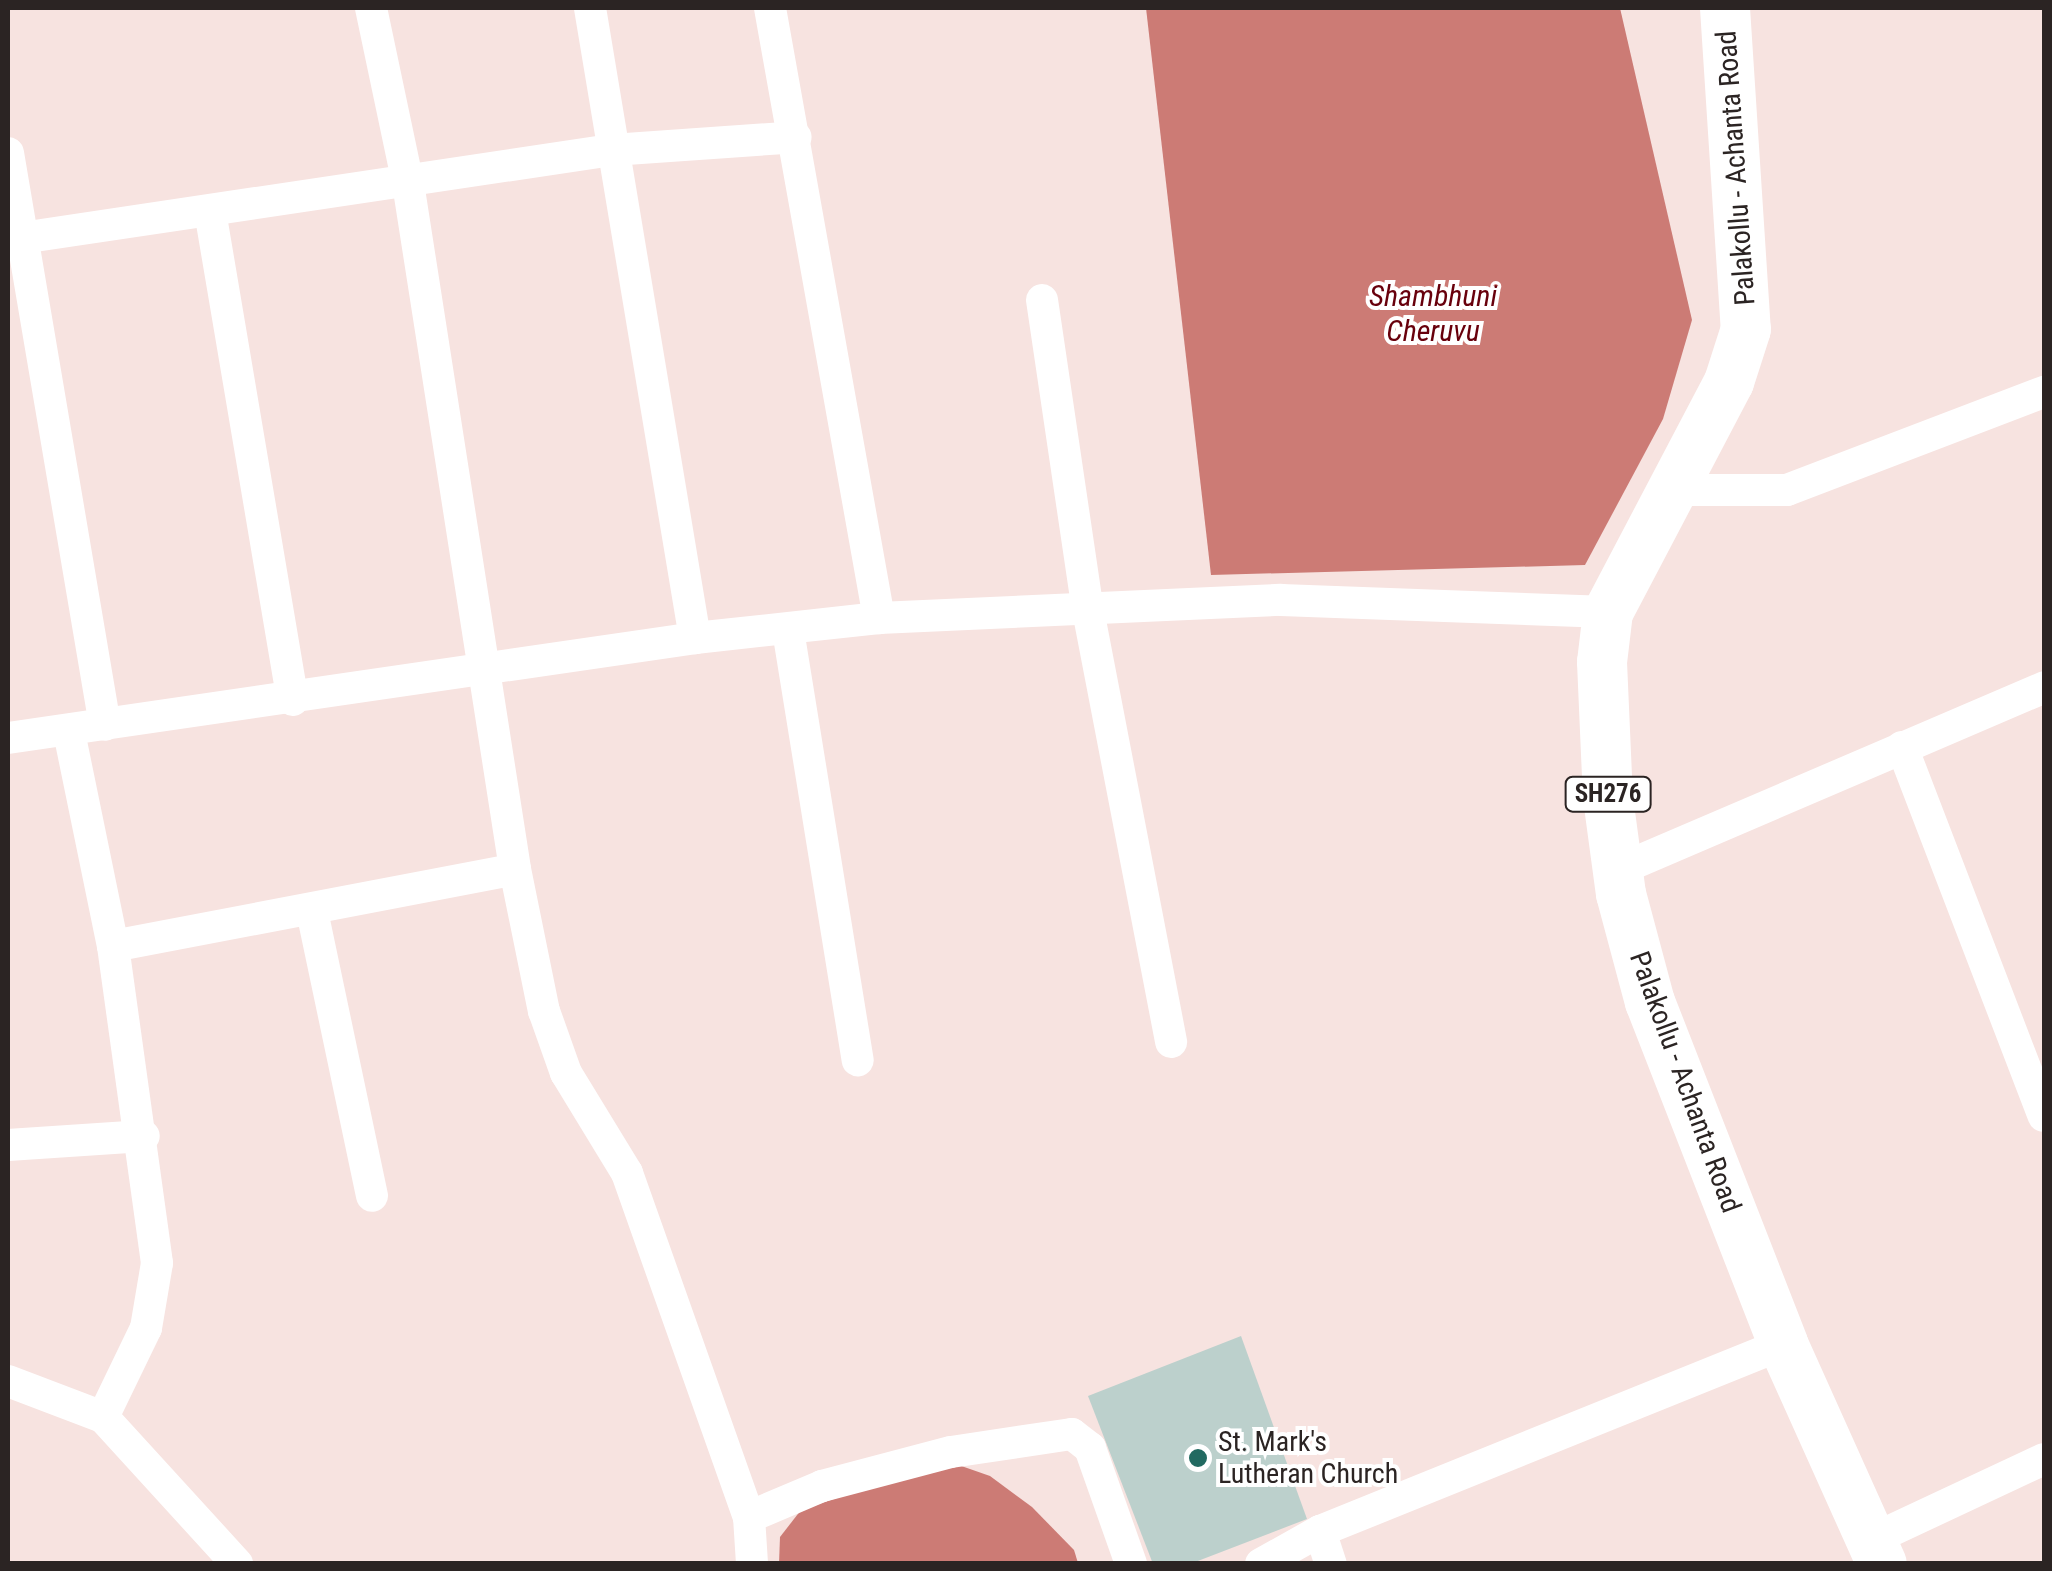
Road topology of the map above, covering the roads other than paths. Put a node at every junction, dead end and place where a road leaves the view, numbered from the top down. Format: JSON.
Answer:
{"nodes":[{"id":1,"x":371,"y":8,"type":"edge"},
{"id":2,"x":590,"y":8,"type":"edge"},
{"id":3,"x":770,"y":8,"type":"edge"},
{"id":4,"x":1725,"y":8,"type":"edge"},
{"id":5,"x":796,"y":138,"type":"junction"},
{"id":6,"x":612,"y":150,"type":"junction"},
{"id":7,"x":8,"y":153,"type":"edge"},
{"id":8,"x":408,"y":182,"type":"junction"},
{"id":9,"x":210,"y":211,"type":"junction"},
{"id":10,"x":17,"y":239,"type":"edge"},
{"id":11,"x":1042,"y":300,"type":"dead end"},
{"id":12,"x":2044,"y":392,"type":"edge"},
{"id":13,"x":1669,"y":490,"type":"junction"},
{"id":14,"x":1087,"y":605,"type":"junction"},
{"id":15,"x":1608,"y":612,"type":"junction"},
{"id":16,"x":879,"y":618,"type":"junction"},
{"id":17,"x":788,"y":630,"type":"junction"},
{"id":18,"x":695,"y":638,"type":"junction"},
{"id":19,"x":484,"y":668,"type":"junction"},
{"id":20,"x":2044,"y":686,"type":"edge"},
{"id":21,"x":293,"y":700,"type":"junction"},
{"id":22,"x":105,"y":725,"type":"junction"},
{"id":23,"x":68,"y":732,"type":"junction"},
{"id":24,"x":8,"y":738,"type":"edge"},
{"id":25,"x":1902,"y":747,"type":"junction"},
{"id":26,"x":515,"y":870,"type":"junction"},
{"id":27,"x":1618,"y":870,"type":"junction"},
{"id":28,"x":312,"y":910,"type":"junction"},
{"id":29,"x":113,"y":946,"type":"junction"},
{"id":30,"x":1171,"y":1042,"type":"dead end"},
{"id":31,"x":858,"y":1060,"type":"dead end"},
{"id":32,"x":2044,"y":1116,"type":"edge"},
{"id":33,"x":144,"y":1136,"type":"junction"},
{"id":34,"x":8,"y":1145,"type":"edge"},
{"id":35,"x":372,"y":1196,"type":"dead end"},
{"id":36,"x":1783,"y":1344,"type":"junction"},
{"id":37,"x":8,"y":1381,"type":"edge"},
{"id":38,"x":103,"y":1417,"type":"junction"},
{"id":39,"x":2044,"y":1459,"type":"edge"},
{"id":40,"x":749,"y":1517,"type":"junction"},
{"id":41,"x":1320,"y":1531,"type":"junction"},
{"id":42,"x":1877,"y":1551,"type":"edge"},
{"id":43,"x":233,"y":1563,"type":"edge"},
{"id":44,"x":752,"y":1564,"type":"edge"},
{"id":45,"x":1131,"y":1564,"type":"edge"},
{"id":46,"x":1261,"y":1564,"type":"edge"},
{"id":47,"x":1331,"y":1564,"type":"edge"}],
"edges":[{"from":1,"to":8,"type":"street"},
{"from":2,"to":6,"type":"street"},
{"from":3,"to":5,"type":"street"},
{"from":4,"to":13,"type":"main road","name":"Palakollu - Achanta Road","number":"SH276"},
{"from":5,"to":6,"type":"street"},
{"from":5,"to":16,"type":"street"},
{"from":6,"to":8,"type":"street"},
{"from":6,"to":18,"type":"street"},
{"from":7,"to":10,"type":"street"},
{"from":8,"to":9,"type":"street"},
{"from":8,"to":19,"type":"street"},
{"from":9,"to":10,"type":"street"},
{"from":9,"to":21,"type":"street"},
{"from":10,"to":22,"type":"street"},
{"from":11,"to":14,"type":"street"},
{"from":12,"to":13,"type":"street"},
{"from":13,"to":15,"type":"main road","name":"Palakollu - Achanta Road","number":"SH276"},
{"from":14,"to":15,"type":"street"},
{"from":14,"to":16,"type":"street"},
{"from":14,"to":30,"type":"street"},
{"from":15,"to":27,"type":"main road","name":"Palakollu - Achanta Road","number":"SH276"},
{"from":16,"to":17,"type":"street"},
{"from":17,"to":18,"type":"street"},
{"from":17,"to":31,"type":"street"},
{"from":18,"to":19,"type":"street"},
{"from":19,"to":21,"type":"street"},
{"from":19,"to":26,"type":"street"},
{"from":20,"to":25,"type":"street"},
{"from":21,"to":22,"type":"street"},
{"from":22,"to":23,"type":"street"},
{"from":23,"to":24,"type":"street"},
{"from":23,"to":29,"type":"street"},
{"from":25,"to":27,"type":"street"},
{"from":25,"to":32,"type":"street"},
{"from":26,"to":28,"type":"street"},
{"from":26,"to":40,"type":"street"},
{"from":27,"to":36,"type":"main road","name":"Palakollu - Achanta Road","number":"SH276"},
{"from":28,"to":29,"type":"street"},
{"from":28,"to":35,"type":"street"},
{"from":29,"to":33,"type":"street"},
{"from":33,"to":34,"type":"street"},
{"from":33,"to":38,"type":"street"},
{"from":36,"to":41,"type":"street"},
{"from":36,"to":42,"type":"main road","name":"Palakollu - Achanta Road","number":"SH276"},
{"from":37,"to":38,"type":"street"},
{"from":38,"to":43,"type":"street"},
{"from":39,"to":42,"type":"street"},
{"from":40,"to":44,"type":"street"},
{"from":40,"to":45,"type":"street"},
{"from":41,"to":46,"type":"street"},
{"from":41,"to":47,"type":"street"}]}
